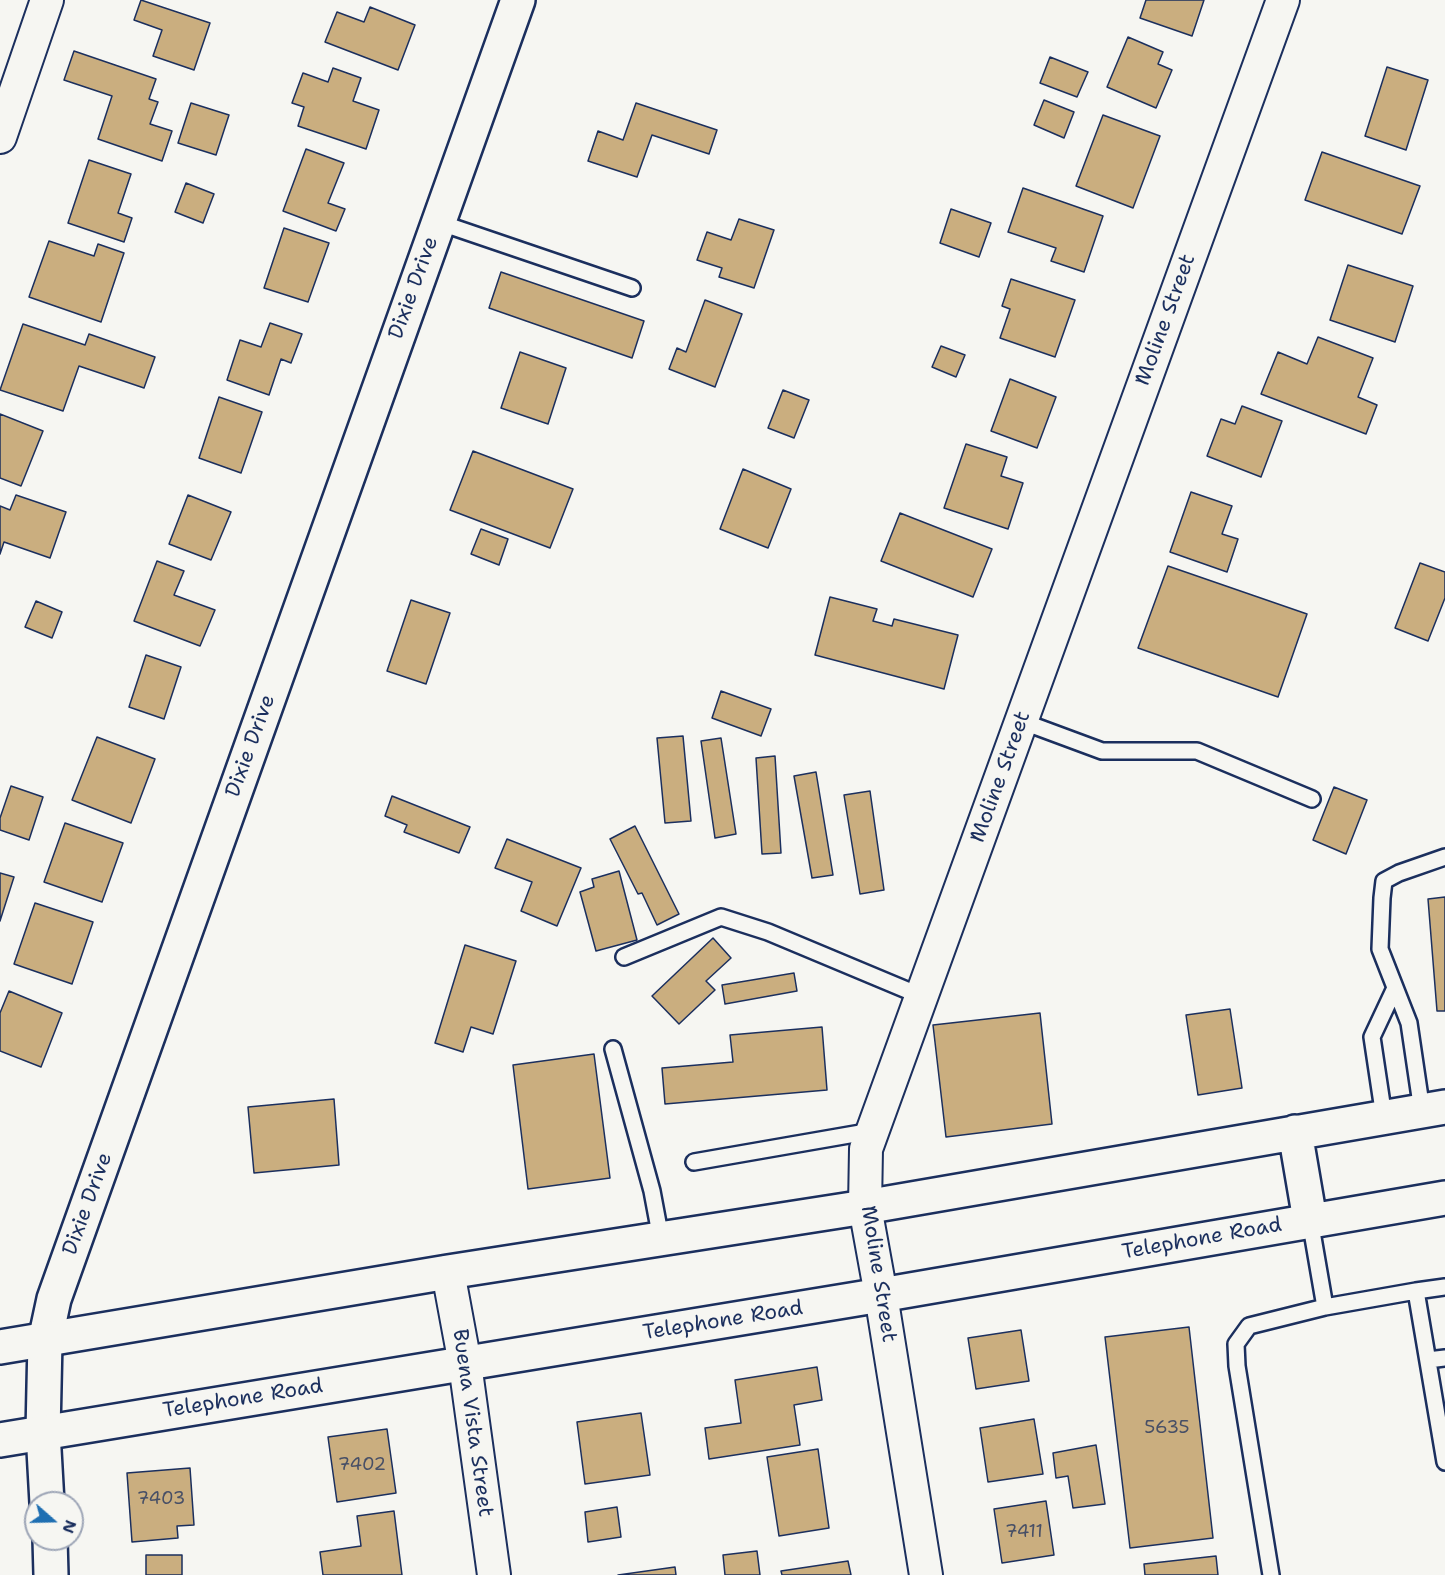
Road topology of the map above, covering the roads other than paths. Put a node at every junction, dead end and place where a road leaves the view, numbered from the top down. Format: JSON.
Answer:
{"nodes":[{"id":1,"x":47,"y":0,"type":"edge"},
{"id":2,"x":518,"y":0,"type":"edge"},
{"id":3,"x":1283,"y":0,"type":"edge"},
{"id":4,"x":0,"y":137,"type":"edge"},
{"id":5,"x":438,"y":222,"type":"junction"},
{"id":6,"x":632,"y":288,"type":"dead end"},
{"id":7,"x":1021,"y":721,"type":"junction"},
{"id":8,"x":1312,"y":799,"type":"dead end"},
{"id":9,"x":1445,"y":857,"type":"edge"},
{"id":10,"x":624,"y":957,"type":"dead end"},
{"id":11,"x":1395,"y":988,"type":"junction"},
{"id":12,"x":921,"y":996,"type":"junction"},
{"id":13,"x":613,"y":1049,"type":"dead end"},
{"id":14,"x":1433,"y":1109,"type":"edge"},
{"id":15,"x":1384,"y":1117,"type":"junction"},
{"id":16,"x":872,"y":1131,"type":"junction"},
{"id":17,"x":1295,"y":1132,"type":"junction"},
{"id":18,"x":694,"y":1162,"type":"dead end"},
{"id":19,"x":1445,"y":1198,"type":"edge"},
{"id":20,"x":865,"y":1207,"type":"junction"},
{"id":21,"x":1310,"y":1220,"type":"junction"},
{"id":22,"x":661,"y":1239,"type":"junction"},
{"id":23,"x":448,"y":1272,"type":"junction"},
{"id":24,"x":1445,"y":1287,"type":"edge"},
{"id":25,"x":1416,"y":1291,"type":"junction"},
{"id":26,"x":881,"y":1295,"type":"junction"},
{"id":27,"x":1325,"y":1307,"type":"junction"},
{"id":28,"x":45,"y":1341,"type":"junction"},
{"id":29,"x":0,"y":1347,"type":"edge"},
{"id":30,"x":1445,"y":1358,"type":"edge"},
{"id":31,"x":1428,"y":1360,"type":"junction"},
{"id":32,"x":465,"y":1364,"type":"junction"},
{"id":33,"x":42,"y":1432,"type":"junction"},
{"id":34,"x":0,"y":1440,"type":"edge"},
{"id":35,"x":1445,"y":1462,"type":"edge"},
{"id":36,"x":46,"y":1491,"type":"edge"},
{"id":37,"x":50,"y":1551,"type":"edge"},
{"id":38,"x":51,"y":1575,"type":"edge"},
{"id":39,"x":494,"y":1575,"type":"edge"},
{"id":40,"x":926,"y":1575,"type":"edge"},
{"id":41,"x":1271,"y":1575,"type":"edge"}],
"edges":[{"from":1,"to":4,"type":"street"},
{"from":2,"to":5,"type":"main road","name":"Dixie Drive"},
{"from":3,"to":7,"type":"street","name":"Moline Street"},
{"from":5,"to":6,"type":"lane"},
{"from":5,"to":28,"type":"main road","name":"Dixie Drive"},
{"from":7,"to":8,"type":"lane"},
{"from":7,"to":12,"type":"street","name":"Moline Street"},
{"from":9,"to":11,"type":"lane"},
{"from":10,"to":12,"type":"lane"},
{"from":11,"to":14,"type":"lane"},
{"from":11,"to":15,"type":"lane"},
{"from":12,"to":16,"type":"street","name":"Moline Street"},
{"from":13,"to":22,"type":"lane"},
{"from":14,"to":15,"type":"main road"},
{"from":15,"to":17,"type":"main road"},
{"from":16,"to":18,"type":"lane"},
{"from":16,"to":20,"type":"street","name":"Moline Street"},
{"from":17,"to":20,"type":"main road"},
{"from":17,"to":21,"type":"main road"},
{"from":19,"to":21,"type":"main road","name":"Telephone Road"},
{"from":20,"to":22,"type":"main road"},
{"from":20,"to":26,"type":"street","name":"Moline Street"},
{"from":21,"to":26,"type":"main road","name":"Telephone Road"},
{"from":21,"to":27,"type":"lane"},
{"from":22,"to":23,"type":"main road"},
{"from":23,"to":28,"type":"main road"},
{"from":23,"to":32,"type":"street","name":"Buena Vista Street"},
{"from":24,"to":25,"type":"lane"},
{"from":25,"to":27,"type":"lane"},
{"from":25,"to":31,"type":"lane"},
{"from":26,"to":32,"type":"main road","name":"Telephone Road"},
{"from":26,"to":40,"type":"street","name":"Moline Street"},
{"from":27,"to":41,"type":"lane"},
{"from":28,"to":29,"type":"main road"},
{"from":28,"to":33,"type":"main road","name":"Dixie Drive"},
{"from":30,"to":31,"type":"lane"},
{"from":31,"to":35,"type":"lane"},
{"from":32,"to":33,"type":"main road","name":"Telephone Road"},
{"from":32,"to":39,"type":"street","name":"Buena Vista Street"},
{"from":33,"to":34,"type":"main road","name":"Telephone Road"},
{"from":33,"to":36,"type":"main road","name":"Dixie Drive"},
{"from":37,"to":38,"type":"main road"}]}
